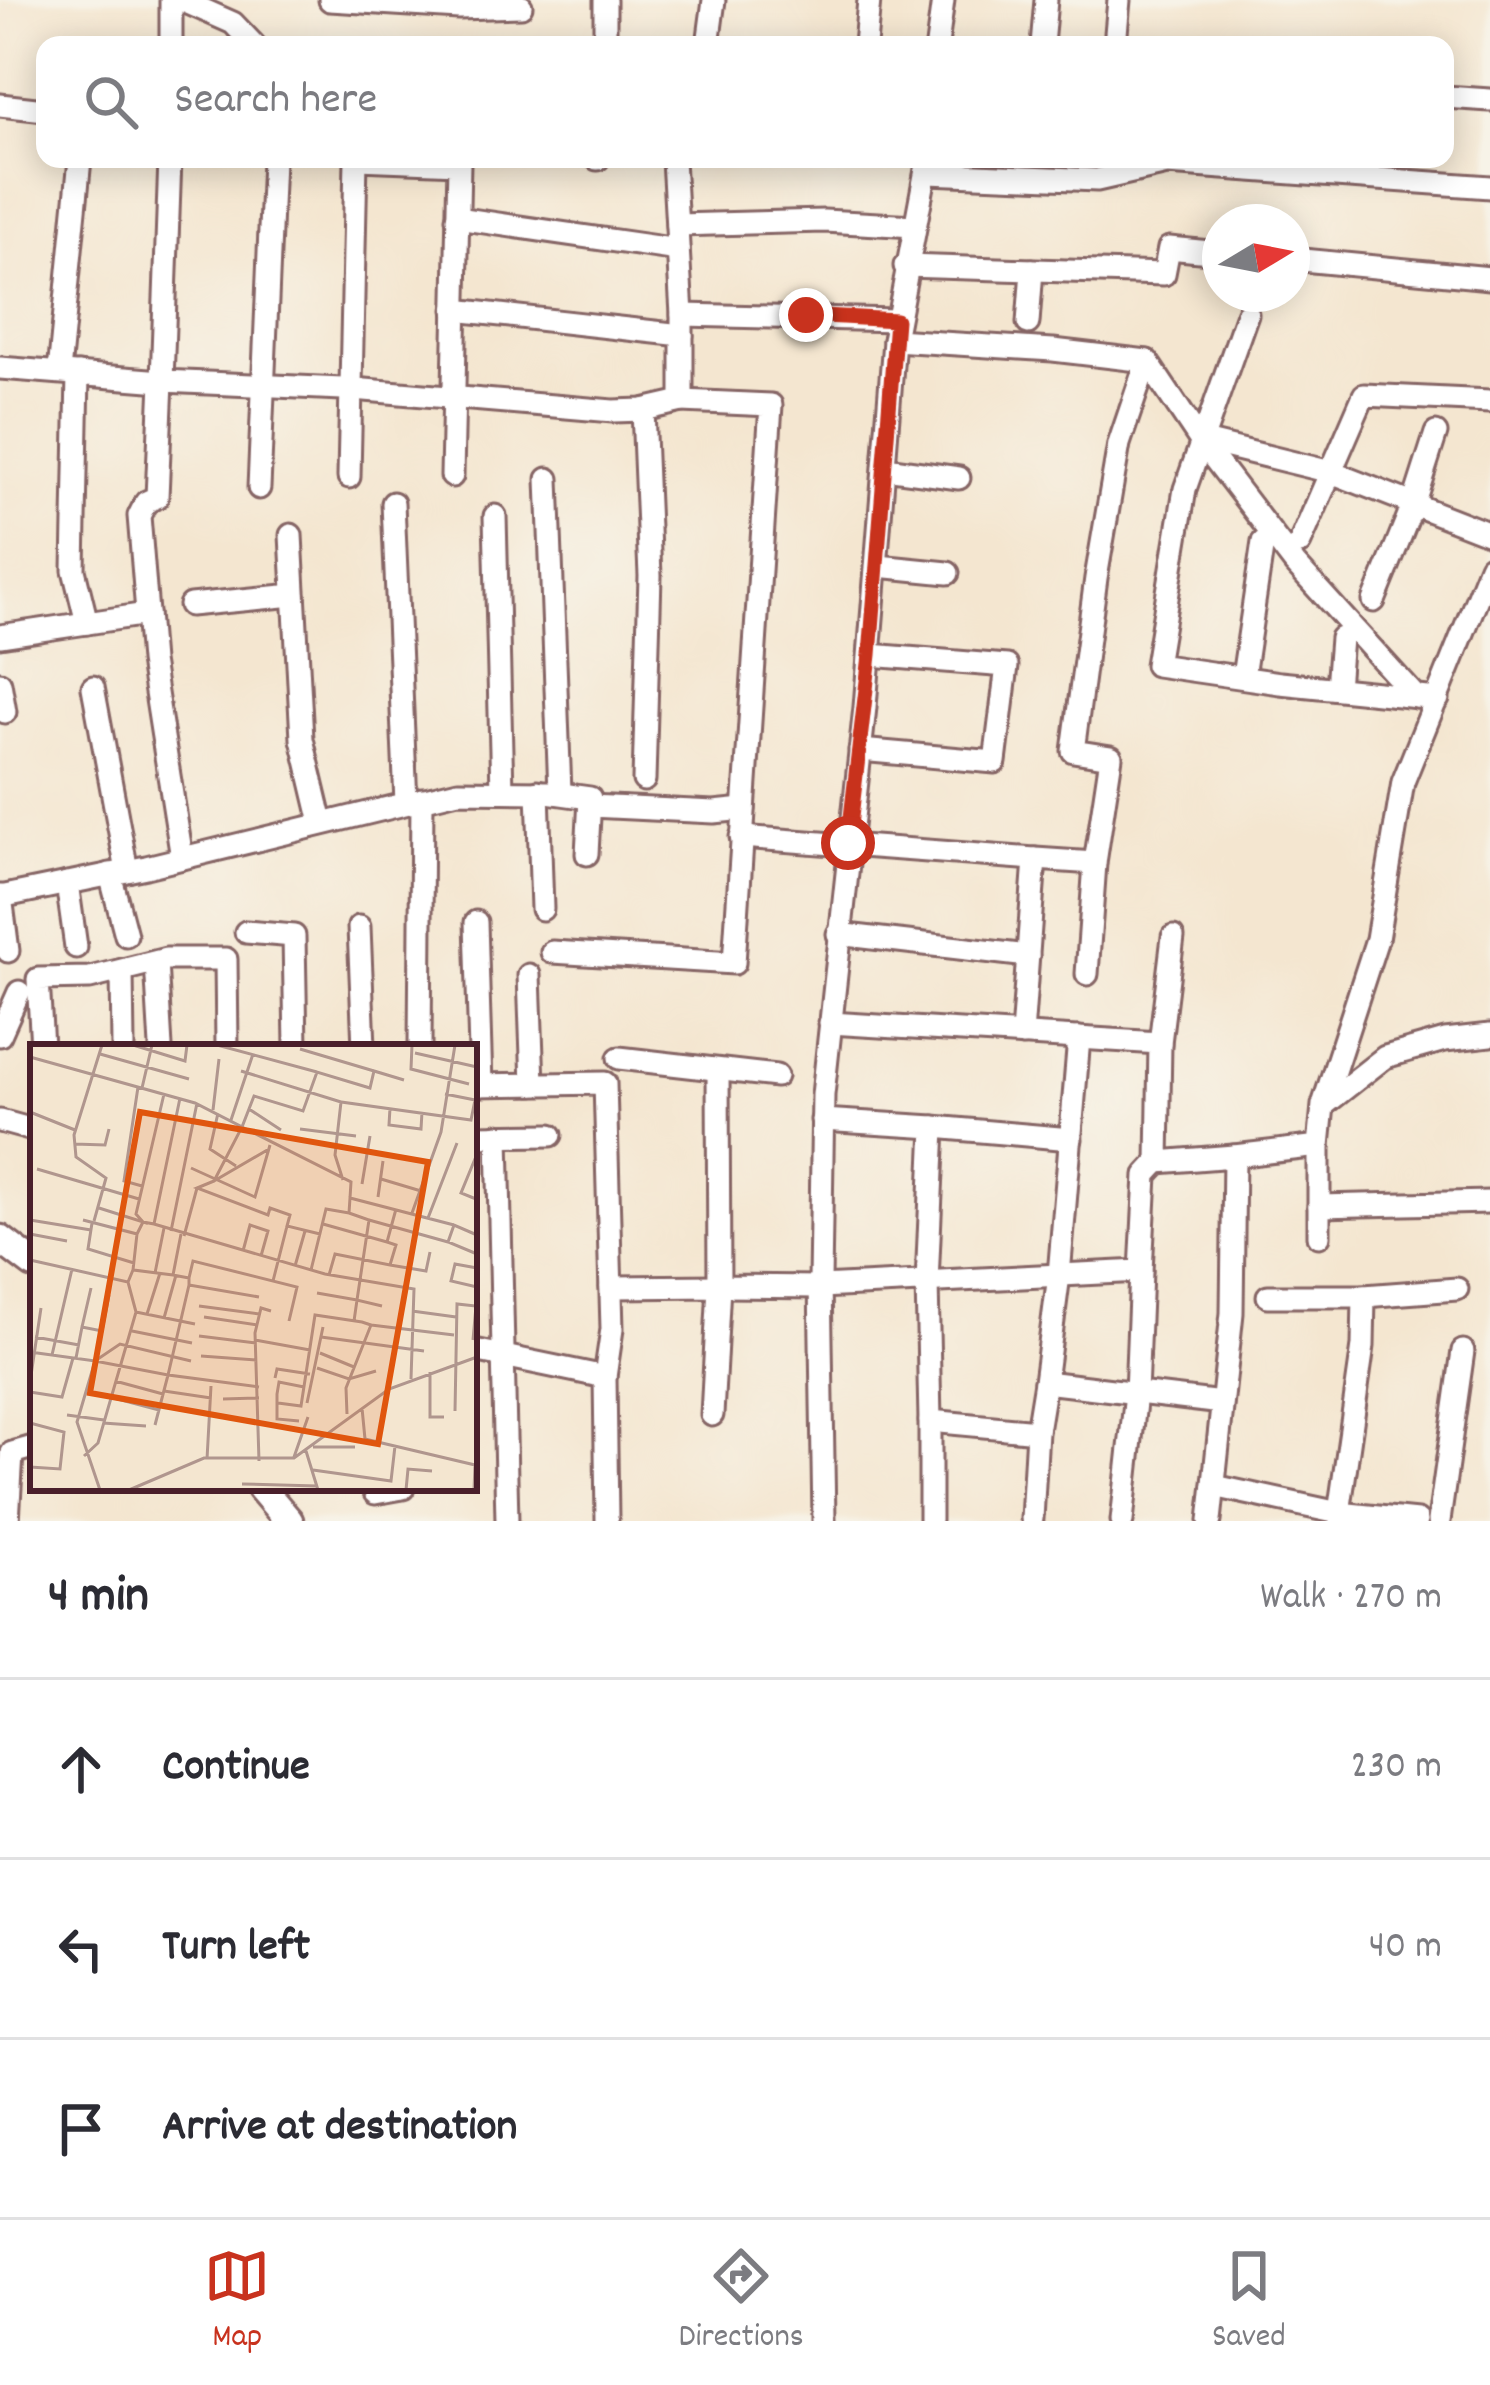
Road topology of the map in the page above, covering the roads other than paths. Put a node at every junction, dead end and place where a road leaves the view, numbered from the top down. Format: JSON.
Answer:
{"nodes":[{"id":1,"x":171,"y":0,"type":"edge"},
{"id":2,"x":181,"y":0,"type":"edge"},
{"id":3,"x":330,"y":0,"type":"edge"},
{"id":4,"x":605,"y":0,"type":"edge"},
{"id":5,"x":714,"y":0,"type":"edge"},
{"id":6,"x":869,"y":0,"type":"edge"},
{"id":7,"x":943,"y":0,"type":"edge"},
{"id":8,"x":1046,"y":0,"type":"edge"},
{"id":9,"x":1119,"y":0,"type":"edge"},
{"id":10,"x":521,"y":6,"type":"dead end"},
{"id":11,"x":171,"y":36,"type":"edge"},
{"id":12,"x":245,"y":36,"type":"edge"},
{"id":13,"x":605,"y":36,"type":"edge"},
{"id":14,"x":709,"y":36,"type":"edge"},
{"id":15,"x":866,"y":36,"type":"edge"},
{"id":16,"x":938,"y":36,"type":"edge"},
{"id":17,"x":1043,"y":36,"type":"edge"},
{"id":18,"x":1116,"y":36,"type":"edge"},
{"id":19,"x":1454,"y":98,"type":"edge"},
{"id":20,"x":1490,"y":100,"type":"edge"},
{"id":21,"x":0,"y":105,"type":"edge"},
{"id":22,"x":36,"y":109,"type":"edge"},
{"id":23,"x":80,"y":168,"type":"edge"},
{"id":24,"x":170,"y":168,"type":"edge"},
{"id":25,"x":273,"y":168,"type":"edge"},
{"id":26,"x":363,"y":168,"type":"edge"},
{"id":27,"x":459,"y":168,"type":"edge"},
{"id":28,"x":674,"y":168,"type":"edge"},
{"id":29,"x":928,"y":168,"type":"edge"},
{"id":30,"x":952,"y":168,"type":"edge"},
{"id":31,"x":1150,"y":168,"type":"edge"},
{"id":32,"x":1223,"y":168,"type":"edge"},
{"id":33,"x":1490,"y":187,"type":"edge"},
{"id":34,"x":457,"y":218,"type":"junction"},
{"id":35,"x":677,"y":225,"type":"junction"},
{"id":36,"x":915,"y":226,"type":"junction"},
{"id":37,"x":678,"y":250,"type":"junction"},
{"id":38,"x":1202,"y":251,"type":"edge"},
{"id":39,"x":1310,"y":262,"type":"edge"},
{"id":40,"x":904,"y":266,"type":"junction"},
{"id":41,"x":1032,"y":270,"type":"junction"},
{"id":42,"x":1490,"y":278,"type":"edge"},
{"id":43,"x":455,"y":310,"type":"junction"},
{"id":44,"x":1247,"y":314,"type":"dead end"},
{"id":45,"x":1028,"y":323,"type":"dead end"},
{"id":46,"x":682,"y":325,"type":"junction"},
{"id":47,"x":895,"y":330,"type":"junction"},
{"id":48,"x":1147,"y":362,"type":"junction"},
{"id":49,"x":0,"y":368,"type":"edge"},
{"id":50,"x":69,"y":373,"type":"junction"},
{"id":51,"x":162,"y":381,"type":"junction"},
{"id":52,"x":264,"y":386,"type":"junction"},
{"id":53,"x":352,"y":390,"type":"junction"},
{"id":54,"x":455,"y":398,"type":"junction"},
{"id":55,"x":682,"y":401,"type":"junction"},
{"id":56,"x":1490,"y":401,"type":"edge"},
{"id":57,"x":643,"y":410,"type":"junction"},
{"id":58,"x":1436,"y":433,"type":"dead end"},
{"id":59,"x":1200,"y":440,"type":"junction"},
{"id":60,"x":885,"y":468,"type":"junction"},
{"id":61,"x":1331,"y":472,"type":"junction"},
{"id":62,"x":452,"y":476,"type":"dead end"},
{"id":63,"x":349,"y":477,"type":"dead end"},
{"id":64,"x":959,"y":478,"type":"dead end"},
{"id":65,"x":548,"y":479,"type":"dead end"},
{"id":66,"x":259,"y":488,"type":"dead end"},
{"id":67,"x":393,"y":503,"type":"dead end"},
{"id":68,"x":1413,"y":506,"type":"junction"},
{"id":69,"x":495,"y":516,"type":"dead end"},
{"id":70,"x":1490,"y":534,"type":"edge"},
{"id":71,"x":291,"y":536,"type":"dead end"},
{"id":72,"x":1263,"y":542,"type":"dead end"},
{"id":73,"x":1300,"y":543,"type":"dead end"},
{"id":74,"x":878,"y":566,"type":"junction"},
{"id":75,"x":1490,"y":566,"type":"edge"},
{"id":76,"x":948,"y":573,"type":"dead end"},
{"id":77,"x":294,"y":595,"type":"junction"},
{"id":78,"x":1373,"y":602,"type":"dead end"},
{"id":79,"x":190,"y":605,"type":"dead end"},
{"id":80,"x":147,"y":614,"type":"junction"},
{"id":81,"x":87,"y":622,"type":"junction"},
{"id":82,"x":0,"y":636,"type":"edge"},
{"id":83,"x":1342,"y":638,"type":"dead end"},
{"id":84,"x":870,"y":655,"type":"junction"},
{"id":85,"x":1243,"y":677,"type":"junction"},
{"id":86,"x":0,"y":683,"type":"edge"},
{"id":87,"x":93,"y":687,"type":"dead end"},
{"id":88,"x":1336,"y":688,"type":"junction"},
{"id":89,"x":1427,"y":698,"type":"junction"},
{"id":90,"x":5,"y":712,"type":"dead end"},
{"id":91,"x":860,"y":750,"type":"junction"},
{"id":92,"x":644,"y":780,"type":"dead end"},
{"id":93,"x":502,"y":791,"type":"junction"},
{"id":94,"x":549,"y":792,"type":"junction"},
{"id":95,"x":414,"y":801,"type":"junction"},
{"id":96,"x":590,"y":806,"type":"junction"},
{"id":97,"x":744,"y":809,"type":"junction"},
{"id":98,"x":322,"y":823,"type":"junction"},
{"id":99,"x":741,"y":838,"type":"junction"},
{"id":100,"x":848,"y":843,"type":"junction"},
{"id":101,"x":587,"y":854,"type":"dead end"},
{"id":102,"x":182,"y":858,"type":"junction"},
{"id":103,"x":1035,"y":860,"type":"junction"},
{"id":104,"x":1095,"y":863,"type":"junction"},
{"id":105,"x":119,"y":873,"type":"junction"},
{"id":106,"x":67,"y":883,"type":"junction"},
{"id":107,"x":1,"y":897,"type":"edge"},
{"id":108,"x":542,"y":909,"type":"dead end"},
{"id":109,"x":476,"y":922,"type":"dead end"},
{"id":110,"x":359,"y":927,"type":"dead end"},
{"id":111,"x":246,"y":932,"type":"dead end"},
{"id":112,"x":838,"y":934,"type":"junction"},
{"id":113,"x":126,"y":935,"type":"dead end"},
{"id":114,"x":1173,"y":937,"type":"dead end"},
{"id":115,"x":76,"y":947,"type":"dead end"},
{"id":116,"x":8,"y":951,"type":"dead end"},
{"id":117,"x":552,"y":952,"type":"dead end"},
{"id":118,"x":1028,"y":956,"type":"junction"},
{"id":119,"x":156,"y":962,"type":"junction"},
{"id":120,"x":122,"y":971,"type":"junction"},
{"id":121,"x":1088,"y":974,"type":"dead end"},
{"id":122,"x":529,"y":975,"type":"dead end"},
{"id":123,"x":19,"y":992,"type":"edge"},
{"id":124,"x":830,"y":1023,"type":"junction"},
{"id":125,"x":1490,"y":1034,"type":"edge"},
{"id":126,"x":0,"y":1035,"type":"edge"},
{"id":127,"x":1022,"y":1035,"type":"junction"},
{"id":128,"x":1079,"y":1038,"type":"junction"},
{"id":129,"x":1160,"y":1043,"type":"junction"},
{"id":130,"x":41,"y":1044,"type":"edge"},
{"id":131,"x":123,"y":1044,"type":"edge"},
{"id":132,"x":161,"y":1044,"type":"edge"},
{"id":133,"x":227,"y":1044,"type":"edge"},
{"id":134,"x":296,"y":1044,"type":"edge"},
{"id":135,"x":364,"y":1044,"type":"edge"},
{"id":136,"x":420,"y":1044,"type":"edge"},
{"id":137,"x":477,"y":1044,"type":"edge"},
{"id":138,"x":619,"y":1058,"type":"dead end"},
{"id":139,"x":718,"y":1070,"type":"junction"},
{"id":140,"x":776,"y":1076,"type":"dead end"},
{"id":141,"x":532,"y":1084,"type":"junction"},
{"id":142,"x":477,"y":1085,"type":"edge"},
{"id":143,"x":1323,"y":1105,"type":"junction"},
{"id":144,"x":822,"y":1120,"type":"junction"},
{"id":145,"x":0,"y":1121,"type":"edge"},
{"id":146,"x":934,"y":1127,"type":"junction"},
{"id":147,"x":30,"y":1129,"type":"edge"},
{"id":148,"x":498,"y":1135,"type":"junction"},
{"id":149,"x":551,"y":1135,"type":"dead end"},
{"id":150,"x":477,"y":1136,"type":"edge"},
{"id":151,"x":1071,"y":1139,"type":"junction"},
{"id":152,"x":1319,"y":1146,"type":"junction"},
{"id":153,"x":1234,"y":1156,"type":"junction"},
{"id":154,"x":1158,"y":1162,"type":"junction"},
{"id":155,"x":1490,"y":1202,"type":"edge"},
{"id":156,"x":1319,"y":1206,"type":"junction"},
{"id":157,"x":1319,"y":1236,"type":"dead end"},
{"id":158,"x":0,"y":1239,"type":"edge"},
{"id":159,"x":30,"y":1262,"type":"edge"},
{"id":160,"x":1141,"y":1270,"type":"junction"},
{"id":161,"x":1059,"y":1275,"type":"junction"},
{"id":162,"x":928,"y":1282,"type":"junction"},
{"id":163,"x":719,"y":1286,"type":"junction"},
{"id":164,"x":611,"y":1287,"type":"junction"},
{"id":165,"x":820,"y":1287,"type":"junction"},
{"id":166,"x":1457,"y":1289,"type":"dead end"},
{"id":167,"x":1268,"y":1296,"type":"dead end"},
{"id":168,"x":1364,"y":1296,"type":"junction"},
{"id":169,"x":477,"y":1351,"type":"edge"},
{"id":170,"x":1462,"y":1352,"type":"dead end"},
{"id":171,"x":506,"y":1356,"type":"junction"},
{"id":172,"x":604,"y":1377,"type":"junction"},
{"id":173,"x":1046,"y":1382,"type":"junction"},
{"id":174,"x":1136,"y":1393,"type":"junction"},
{"id":175,"x":1222,"y":1403,"type":"junction"},
{"id":176,"x":712,"y":1415,"type":"dead end"},
{"id":177,"x":930,"y":1421,"type":"junction"},
{"id":178,"x":1036,"y":1431,"type":"junction"},
{"id":179,"x":30,"y":1448,"type":"edge"},
{"id":180,"x":1214,"y":1486,"type":"junction"},
{"id":181,"x":264,"y":1491,"type":"edge"},
{"id":182,"x":386,"y":1491,"type":"edge"},
{"id":183,"x":375,"y":1493,"type":"dead end"},
{"id":184,"x":1339,"y":1513,"type":"junction"},
{"id":185,"x":1032,"y":1519,"type":"edge"},
{"id":186,"x":8,"y":1521,"type":"edge"},
{"id":187,"x":289,"y":1521,"type":"edge"},
{"id":188,"x":507,"y":1521,"type":"edge"},
{"id":189,"x":607,"y":1521,"type":"edge"},
{"id":190,"x":824,"y":1521,"type":"edge"},
{"id":191,"x":930,"y":1521,"type":"edge"},
{"id":192,"x":1122,"y":1521,"type":"edge"},
{"id":193,"x":1210,"y":1521,"type":"edge"},
{"id":194,"x":1417,"y":1521,"type":"edge"},
{"id":195,"x":1439,"y":1521,"type":"edge"}],
"edges":[{"from":1,"to":11,"type":"street"},
{"from":2,"to":12,"type":"street"},
{"from":3,"to":10,"type":"street"},
{"from":4,"to":13,"type":"street"},
{"from":5,"to":14,"type":"street"},
{"from":6,"to":15,"type":"street"},
{"from":7,"to":16,"type":"street"},
{"from":8,"to":17,"type":"street"},
{"from":9,"to":18,"type":"street"},
{"from":19,"to":20,"type":"street"},
{"from":21,"to":22,"type":"street"},
{"from":23,"to":50,"type":"street"},
{"from":24,"to":51,"type":"street"},
{"from":25,"to":52,"type":"street"},
{"from":26,"to":53,"type":"street"},
{"from":27,"to":34,"type":"street"},
{"from":28,"to":35,"type":"street"},
{"from":29,"to":36,"type":"street"},
{"from":30,"to":31,"type":"street"},
{"from":32,"to":33,"type":"street"},
{"from":34,"to":37,"type":"street"},
{"from":34,"to":43,"type":"street"},
{"from":35,"to":36,"type":"street"},
{"from":35,"to":37,"type":"street"},
{"from":36,"to":40,"type":"street"},
{"from":37,"to":46,"type":"street"},
{"from":38,"to":41,"type":"street"},
{"from":39,"to":42,"type":"street"},
{"from":40,"to":41,"type":"street"},
{"from":40,"to":47,"type":"street"},
{"from":41,"to":45,"type":"street"},
{"from":43,"to":46,"type":"street"},
{"from":43,"to":54,"type":"street"},
{"from":44,"to":59,"type":"street"},
{"from":46,"to":47,"type":"street"},
{"from":46,"to":55,"type":"street"},
{"from":47,"to":48,"type":"street"},
{"from":47,"to":60,"type":"street"},
{"from":48,"to":59,"type":"street"},
{"from":48,"to":104,"type":"street"},
{"from":49,"to":50,"type":"street"},
{"from":50,"to":51,"type":"street"},
{"from":50,"to":81,"type":"street"},
{"from":51,"to":52,"type":"street"},
{"from":51,"to":80,"type":"street"},
{"from":52,"to":53,"type":"street"},
{"from":52,"to":66,"type":"street"},
{"from":53,"to":54,"type":"street"},
{"from":53,"to":63,"type":"street"},
{"from":54,"to":57,"type":"street"},
{"from":54,"to":62,"type":"street"},
{"from":55,"to":57,"type":"street"},
{"from":55,"to":97,"type":"street"},
{"from":56,"to":61,"type":"street"},
{"from":57,"to":92,"type":"street"},
{"from":58,"to":68,"type":"street"},
{"from":59,"to":61,"type":"street"},
{"from":59,"to":85,"type":"street"},
{"from":59,"to":89,"type":"street"},
{"from":60,"to":64,"type":"street"},
{"from":60,"to":74,"type":"street"},
{"from":61,"to":68,"type":"street"},
{"from":61,"to":73,"type":"street"},
{"from":65,"to":94,"type":"street"},
{"from":67,"to":95,"type":"street"},
{"from":68,"to":70,"type":"street"},
{"from":68,"to":78,"type":"street"},
{"from":69,"to":93,"type":"street"},
{"from":71,"to":77,"type":"street"},
{"from":72,"to":85,"type":"street"},
{"from":74,"to":76,"type":"street"},
{"from":74,"to":84,"type":"street"},
{"from":75,"to":89,"type":"street"},
{"from":77,"to":79,"type":"street"},
{"from":77,"to":98,"type":"street"},
{"from":80,"to":81,"type":"street"},
{"from":80,"to":102,"type":"street"},
{"from":81,"to":82,"type":"street"},
{"from":83,"to":88,"type":"street"},
{"from":84,"to":91,"type":"street"},
{"from":84,"to":91,"type":"street"},
{"from":85,"to":88,"type":"street"},
{"from":86,"to":90,"type":"street"},
{"from":87,"to":105,"type":"street"},
{"from":88,"to":89,"type":"street"},
{"from":89,"to":143,"type":"street"},
{"from":91,"to":100,"type":"street"},
{"from":93,"to":94,"type":"street"},
{"from":93,"to":95,"type":"street"},
{"from":94,"to":96,"type":"street"},
{"from":94,"to":108,"type":"street"},
{"from":95,"to":98,"type":"street"},
{"from":95,"to":136,"type":"street"},
{"from":96,"to":97,"type":"street"},
{"from":96,"to":101,"type":"street"},
{"from":97,"to":99,"type":"street"},
{"from":98,"to":102,"type":"street"},
{"from":99,"to":100,"type":"street"},
{"from":99,"to":117,"type":"street"},
{"from":100,"to":103,"type":"street"},
{"from":100,"to":112,"type":"street"},
{"from":102,"to":105,"type":"street"},
{"from":103,"to":104,"type":"street"},
{"from":103,"to":118,"type":"street"},
{"from":104,"to":121,"type":"street"},
{"from":105,"to":106,"type":"street"},
{"from":105,"to":113,"type":"street"},
{"from":106,"to":107,"type":"street"},
{"from":106,"to":115,"type":"street"},
{"from":107,"to":116,"type":"street"},
{"from":109,"to":137,"type":"street"},
{"from":110,"to":135,"type":"street"},
{"from":111,"to":134,"type":"street"},
{"from":112,"to":118,"type":"street"},
{"from":112,"to":124,"type":"street"},
{"from":114,"to":129,"type":"street"},
{"from":118,"to":127,"type":"street"},
{"from":119,"to":120,"type":"street"},
{"from":119,"to":132,"type":"street"},
{"from":119,"to":133,"type":"street"},
{"from":120,"to":123,"type":"street"},
{"from":120,"to":131,"type":"street"},
{"from":122,"to":141,"type":"street"},
{"from":123,"to":126,"type":"street"},
{"from":123,"to":130,"type":"street"},
{"from":124,"to":127,"type":"street"},
{"from":124,"to":144,"type":"street"},
{"from":125,"to":143,"type":"street"},
{"from":127,"to":128,"type":"street"},
{"from":128,"to":129,"type":"street"},
{"from":128,"to":151,"type":"street"},
{"from":129,"to":154,"type":"street"},
{"from":138,"to":139,"type":"street"},
{"from":139,"to":140,"type":"street"},
{"from":139,"to":163,"type":"street"},
{"from":141,"to":142,"type":"street"},
{"from":141,"to":164,"type":"street"},
{"from":143,"to":152,"type":"street"},
{"from":144,"to":146,"type":"street"},
{"from":144,"to":165,"type":"street"},
{"from":145,"to":147,"type":"street"},
{"from":146,"to":151,"type":"street"},
{"from":146,"to":162,"type":"street"},
{"from":148,"to":149,"type":"street"},
{"from":148,"to":150,"type":"street"},
{"from":148,"to":171,"type":"street"},
{"from":151,"to":161,"type":"street"},
{"from":152,"to":153,"type":"street"},
{"from":152,"to":156,"type":"street"},
{"from":153,"to":154,"type":"street"},
{"from":153,"to":175,"type":"street"},
{"from":154,"to":160,"type":"street"},
{"from":155,"to":156,"type":"street"},
{"from":156,"to":157,"type":"street"},
{"from":158,"to":159,"type":"main road"},
{"from":160,"to":161,"type":"street"},
{"from":160,"to":174,"type":"street"},
{"from":161,"to":162,"type":"street"},
{"from":161,"to":173,"type":"street"},
{"from":162,"to":165,"type":"street"},
{"from":162,"to":177,"type":"street"},
{"from":163,"to":164,"type":"street"},
{"from":163,"to":165,"type":"street"},
{"from":163,"to":176,"type":"street"},
{"from":164,"to":172,"type":"street"},
{"from":165,"to":190,"type":"street"},
{"from":166,"to":168,"type":"street"},
{"from":167,"to":168,"type":"street"},
{"from":168,"to":184,"type":"street"},
{"from":169,"to":171,"type":"street"},
{"from":170,"to":195,"type":"street"},
{"from":171,"to":172,"type":"street"},
{"from":171,"to":188,"type":"street"},
{"from":172,"to":189,"type":"street"},
{"from":173,"to":174,"type":"street"},
{"from":173,"to":178,"type":"street"},
{"from":174,"to":175,"type":"street"},
{"from":174,"to":192,"type":"street"},
{"from":175,"to":180,"type":"street"},
{"from":177,"to":178,"type":"street"},
{"from":177,"to":191,"type":"street"},
{"from":178,"to":185,"type":"street"},
{"from":179,"to":186,"type":"street"},
{"from":180,"to":184,"type":"street"},
{"from":180,"to":193,"type":"street"},
{"from":181,"to":187,"type":"main road"},
{"from":182,"to":183,"type":"street"},
{"from":184,"to":194,"type":"street"}]}
